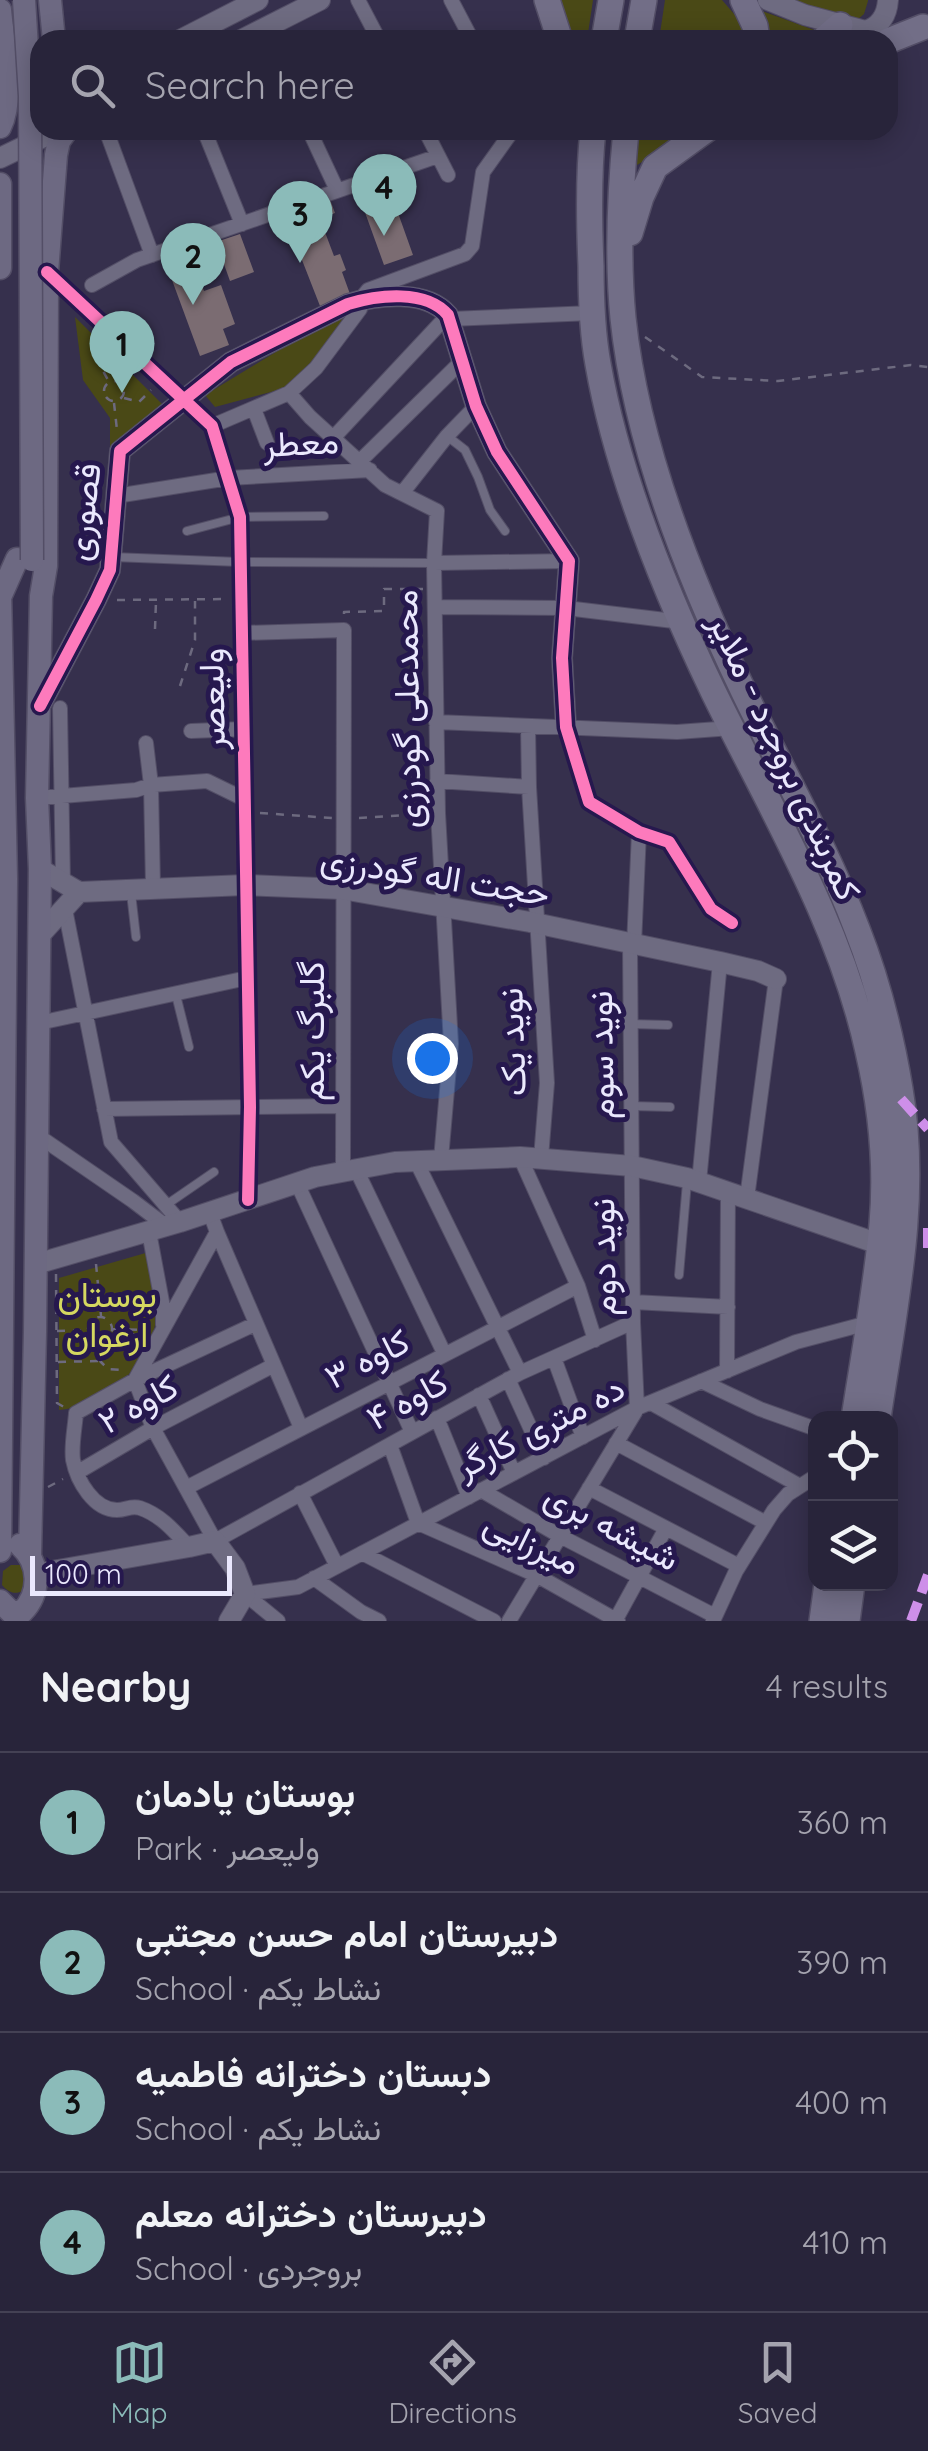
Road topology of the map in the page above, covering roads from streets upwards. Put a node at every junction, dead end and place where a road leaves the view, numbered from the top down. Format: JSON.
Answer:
{"nodes":[{"id":1,"x":12,"y":0,"type":"edge"},
{"id":2,"x":24,"y":0,"type":"edge"},
{"id":3,"x":50,"y":0,"type":"edge"},
{"id":4,"x":258,"y":0,"type":"edge"},
{"id":5,"x":320,"y":0,"type":"edge"},
{"id":6,"x":358,"y":0,"type":"edge"},
{"id":7,"x":450,"y":0,"type":"edge"},
{"id":8,"x":547,"y":0,"type":"edge"},
{"id":9,"x":611,"y":0,"type":"edge"},
{"id":10,"x":644,"y":0,"type":"edge"},
{"id":11,"x":743,"y":0,"type":"edge"},
{"id":12,"x":888,"y":0,"type":"edge"},
{"id":13,"x":767,"y":1,"type":"edge"},
{"id":14,"x":0,"y":10,"type":"edge"},
{"id":15,"x":239,"y":10,"type":"junction"},
{"id":16,"x":926,"y":27,"type":"edge"},
{"id":17,"x":53,"y":30,"type":"edge"},
{"id":18,"x":203,"y":30,"type":"edge"},
{"id":19,"x":247,"y":30,"type":"edge"},
{"id":20,"x":267,"y":30,"type":"edge"},
{"id":21,"x":374,"y":30,"type":"edge"},
{"id":22,"x":466,"y":30,"type":"edge"},
{"id":23,"x":557,"y":30,"type":"edge"},
{"id":24,"x":606,"y":30,"type":"edge"},
{"id":25,"x":639,"y":30,"type":"edge"},
{"id":26,"x":755,"y":30,"type":"edge"},
{"id":27,"x":826,"y":30,"type":"edge"},
{"id":28,"x":882,"y":30,"type":"edge"},
{"id":29,"x":898,"y":32,"type":"edge"},
{"id":30,"x":30,"y":117,"type":"edge"},
{"id":31,"x":30,"y":124,"type":"edge"},
{"id":32,"x":0,"y":129,"type":"edge"},
{"id":33,"x":37,"y":140,"type":"edge"},
{"id":34,"x":61,"y":140,"type":"edge"},
{"id":35,"x":110,"y":140,"type":"edge"},
{"id":36,"x":208,"y":140,"type":"edge"},
{"id":37,"x":314,"y":140,"type":"edge"},
{"id":38,"x":430,"y":140,"type":"edge"},
{"id":39,"x":506,"y":140,"type":"edge"},
{"id":40,"x":592,"y":140,"type":"edge"},
{"id":41,"x":626,"y":140,"type":"edge"},
{"id":42,"x":692,"y":140,"type":"edge"},
{"id":43,"x":24,"y":146,"type":"junction"},
{"id":44,"x":438,"y":156,"type":"junction"},
{"id":45,"x":0,"y":158,"type":"edge"},
{"id":46,"x":448,"y":175,"type":"dead end"},
{"id":47,"x":0,"y":184,"type":"edge"},
{"id":48,"x":337,"y":190,"type":"junction"},
{"id":49,"x":242,"y":224,"type":"junction"},
{"id":50,"x":152,"y":255,"type":"junction"},
{"id":51,"x":620,"y":266,"type":"junction"},
{"id":52,"x":0,"y":268,"type":"edge"},
{"id":53,"x":47,"y":272,"type":"junction"},
{"id":54,"x":92,"y":285,"type":"dead end"},
{"id":55,"x":360,"y":300,"type":"junction"},
{"id":56,"x":592,"y":312,"type":"junction"},
{"id":57,"x":449,"y":317,"type":"junction"},
{"id":58,"x":463,"y":360,"type":"junction"},
{"id":59,"x":289,"y":394,"type":"junction"},
{"id":60,"x":185,"y":400,"type":"junction"},
{"id":61,"x":476,"y":406,"type":"junction"},
{"id":62,"x":254,"y":409,"type":"junction"},
{"id":63,"x":212,"y":426,"type":"junction"},
{"id":64,"x":334,"y":436,"type":"junction"},
{"id":65,"x":267,"y":443,"type":"dead end"},
{"id":66,"x":365,"y":466,"type":"junction"},
{"id":67,"x":229,"y":478,"type":"junction"},
{"id":68,"x":404,"y":492,"type":"junction"},
{"id":69,"x":116,"y":496,"type":"junction"},
{"id":70,"x":24,"y":560,"type":"junction"},
{"id":71,"x":569,"y":561,"type":"junction"},
{"id":72,"x":434,"y":563,"type":"junction"},
{"id":73,"x":0,"y":593,"type":"edge"},
{"id":74,"x":42,"y":596,"type":"junction"},
{"id":75,"x":435,"y":608,"type":"junction"},
{"id":76,"x":566,"y":608,"type":"junction"},
{"id":77,"x":682,"y":622,"type":"junction"},
{"id":78,"x":242,"y":632,"type":"junction"},
{"id":79,"x":1,"y":640,"type":"edge"},
{"id":80,"x":50,"y":707,"type":"junction"},
{"id":81,"x":436,"y":722,"type":"junction"},
{"id":82,"x":528,"y":726,"type":"junction"},
{"id":83,"x":566,"y":728,"type":"junction"},
{"id":84,"x":732,"y":728,"type":"junction"},
{"id":85,"x":243,"y":729,"type":"junction"},
{"id":86,"x":191,"y":731,"type":"dead end"},
{"id":87,"x":146,"y":743,"type":"dead end"},
{"id":88,"x":438,"y":781,"type":"junction"},
{"id":89,"x":151,"y":785,"type":"junction"},
{"id":90,"x":530,"y":787,"type":"junction"},
{"id":91,"x":49,"y":797,"type":"junction"},
{"id":92,"x":244,"y":805,"type":"junction"},
{"id":93,"x":639,"y":832,"type":"junction"},
{"id":94,"x":40,"y":870,"type":"junction"},
{"id":95,"x":3,"y":878,"type":"edge"},
{"id":96,"x":245,"y":884,"type":"junction"},
{"id":97,"x":154,"y":887,"type":"junction"},
{"id":98,"x":71,"y":888,"type":"junction"},
{"id":99,"x":342,"y":889,"type":"junction"},
{"id":100,"x":443,"y":907,"type":"junction"},
{"id":101,"x":65,"y":909,"type":"junction"},
{"id":102,"x":732,"y":923,"type":"dead end"},
{"id":103,"x":537,"y":924,"type":"junction"},
{"id":104,"x":39,"y":936,"type":"junction"},
{"id":105,"x":632,"y":945,"type":"junction"},
{"id":106,"x":720,"y":962,"type":"junction"},
{"id":107,"x":247,"y":978,"type":"junction"},
{"id":108,"x":776,"y":979,"type":"joint"},
{"id":109,"x":3,"y":992,"type":"edge"},
{"id":110,"x":84,"y":1014,"type":"junction"},
{"id":111,"x":38,"y":1023,"type":"junction"},
{"id":112,"x":342,"y":1106,"type":"junction"},
{"id":113,"x":250,"y":1107,"type":"junction"},
{"id":114,"x":104,"y":1109,"type":"junction"},
{"id":115,"x":37,"y":1135,"type":"junction"},
{"id":116,"x":530,"y":1158,"type":"junction"},
{"id":117,"x":441,"y":1159,"type":"junction"},
{"id":118,"x":416,"y":1160,"type":"junction"},
{"id":119,"x":632,"y":1166,"type":"junction"},
{"id":120,"x":350,"y":1170,"type":"junction"},
{"id":121,"x":693,"y":1180,"type":"junction"},
{"id":122,"x":297,"y":1184,"type":"junction"},
{"id":123,"x":738,"y":1195,"type":"junction"},
{"id":124,"x":248,"y":1200,"type":"junction"},
{"id":125,"x":165,"y":1221,"type":"junction"},
{"id":126,"x":213,"y":1223,"type":"junction"},
{"id":127,"x":1,"y":1227,"type":"edge"},
{"id":128,"x":879,"y":1244,"type":"junction"},
{"id":129,"x":46,"y":1269,"type":"junction"},
{"id":130,"x":578,"y":1286,"type":"junction"},
{"id":131,"x":633,"y":1302,"type":"junction"},
{"id":132,"x":728,"y":1306,"type":"junction"},
{"id":133,"x":633,"y":1322,"type":"junction"},
{"id":134,"x":868,"y":1322,"type":"junction"},
{"id":135,"x":255,"y":1324,"type":"junction"},
{"id":136,"x":498,"y":1326,"type":"junction"},
{"id":137,"x":163,"y":1328,"type":"junction"},
{"id":138,"x":1,"y":1338,"type":"edge"},
{"id":139,"x":594,"y":1340,"type":"junction"},
{"id":140,"x":444,"y":1353,"type":"junction"},
{"id":141,"x":554,"y":1358,"type":"junction"},
{"id":142,"x":274,"y":1365,"type":"junction"},
{"id":143,"x":727,"y":1371,"type":"junction"},
{"id":144,"x":133,"y":1374,"type":"junction"},
{"id":145,"x":514,"y":1376,"type":"junction"},
{"id":146,"x":389,"y":1382,"type":"junction"},
{"id":147,"x":702,"y":1382,"type":"junction"},
{"id":148,"x":479,"y":1394,"type":"junction"},
{"id":149,"x":644,"y":1406,"type":"junction"},
{"id":150,"x":855,"y":1411,"type":"edge"},
{"id":151,"x":879,"y":1411,"type":"edge"},
{"id":152,"x":437,"y":1418,"type":"junction"},
{"id":153,"x":808,"y":1427,"type":"edge"},
{"id":154,"x":153,"y":1428,"type":"junction"},
{"id":155,"x":301,"y":1428,"type":"junction"},
{"id":156,"x":412,"y":1432,"type":"junction"},
{"id":157,"x":582,"y":1437,"type":"junction"},
{"id":158,"x":1,"y":1442,"type":"edge"},
{"id":159,"x":390,"y":1444,"type":"junction"},
{"id":160,"x":616,"y":1444,"type":"junction"},
{"id":161,"x":544,"y":1458,"type":"junction"},
{"id":162,"x":78,"y":1472,"type":"junction"},
{"id":163,"x":514,"y":1474,"type":"junction"},
{"id":164,"x":808,"y":1481,"type":"edge"},
{"id":165,"x":800,"y":1486,"type":"junction"},
{"id":166,"x":186,"y":1488,"type":"junction"},
{"id":167,"x":589,"y":1488,"type":"junction"},
{"id":168,"x":300,"y":1493,"type":"junction"},
{"id":169,"x":475,"y":1494,"type":"junction"},
{"id":170,"x":766,"y":1522,"type":"junction"},
{"id":171,"x":418,"y":1524,"type":"junction"},
{"id":172,"x":666,"y":1528,"type":"junction"},
{"id":173,"x":560,"y":1536,"type":"junction"},
{"id":174,"x":215,"y":1541,"type":"junction"},
{"id":175,"x":188,"y":1548,"type":"junction"},
{"id":176,"x":0,"y":1552,"type":"edge"},
{"id":177,"x":362,"y":1553,"type":"junction"},
{"id":178,"x":32,"y":1564,"type":"junction"},
{"id":179,"x":337,"y":1566,"type":"junction"},
{"id":180,"x":739,"y":1566,"type":"junction"},
{"id":181,"x":536,"y":1576,"type":"junction"},
{"id":182,"x":640,"y":1576,"type":"junction"},
{"id":183,"x":314,"y":1578,"type":"junction"},
{"id":184,"x":826,"y":1591,"type":"edge"},
{"id":185,"x":851,"y":1591,"type":"edge"},
{"id":186,"x":245,"y":1594,"type":"junction"},
{"id":187,"x":0,"y":1602,"type":"edge"},
{"id":188,"x":31,"y":1612,"type":"edge"},
{"id":189,"x":714,"y":1618,"type":"edge"},
{"id":190,"x":0,"y":1621,"type":"edge"},
{"id":191,"x":229,"y":1621,"type":"edge"},
{"id":192,"x":278,"y":1621,"type":"edge"},
{"id":193,"x":379,"y":1621,"type":"edge"},
{"id":194,"x":494,"y":1621,"type":"edge"},
{"id":195,"x":509,"y":1621,"type":"edge"},
{"id":196,"x":617,"y":1621,"type":"edge"},
{"id":197,"x":822,"y":1621,"type":"edge"},
{"id":198,"x":846,"y":1621,"type":"edge"}],
"edges":[{"from":1,"to":70,"type":"main road"},
{"from":2,"to":70,"type":"main road","bridge":true},
{"from":3,"to":17,"type":"main road"},
{"from":4,"to":15,"type":"street"},
{"from":5,"to":20,"type":"street"},
{"from":6,"to":21,"type":"street"},
{"from":7,"to":22,"type":"street"},
{"from":8,"to":23,"type":"highway"},
{"from":9,"to":24,"type":"highway"},
{"from":10,"to":25,"type":"highway"},
{"from":11,"to":26,"type":"highway"},
{"from":12,"to":28,"type":"street"},
{"from":13,"to":27,"type":"street"},
{"from":14,"to":32,"type":"main road"},
{"from":15,"to":18,"type":"street"},
{"from":15,"to":19,"type":"street"},
{"from":16,"to":29,"type":"highway"},
{"from":30,"to":32,"type":"street"},
{"from":31,"to":43,"type":"street"},
{"from":33,"to":43,"type":"street"},
{"from":34,"to":53,"type":"main road"},
{"from":35,"to":50,"type":"street"},
{"from":36,"to":49,"type":"street"},
{"from":37,"to":48,"type":"street"},
{"from":38,"to":44,"type":"street"},
{"from":39,"to":55,"type":"street"},
{"from":40,"to":56,"type":"highway","name":"کمربندی بروجرد - ملایر"},
{"from":41,"to":51,"type":"highway","name":"کمربندی بروجرد - ملایر"},
{"from":42,"to":51,"type":"highway"},
{"from":43,"to":45,"type":"street"},
{"from":44,"to":46,"type":"street"},
{"from":44,"to":48,"type":"street"},
{"from":47,"to":52,"type":"main road"},
{"from":48,"to":49,"type":"street"},
{"from":49,"to":50,"type":"street"},
{"from":50,"to":54,"type":"street"},
{"from":51,"to":151,"type":"highway","name":"کمربندی بروجرد - ملایر"},
{"from":53,"to":60,"type":"street","name":"ولیعصر"},
{"from":53,"to":74,"type":"main road"},
{"from":55,"to":57,"type":"street"},
{"from":55,"to":59,"type":"street"},
{"from":55,"to":60,"type":"street","name":"قصوری"},
{"from":56,"to":57,"type":"street"},
{"from":56,"to":77,"type":"highway","name":"کمربندی بروجرد - ملایر"},
{"from":57,"to":58,"type":"street"},
{"from":57,"to":64,"type":"street"},
{"from":58,"to":61,"type":"street"},
{"from":58,"to":66,"type":"street"},
{"from":59,"to":62,"type":"street"},
{"from":59,"to":64,"type":"street"},
{"from":60,"to":63,"type":"street","name":"ولیعصر"},
{"from":60,"to":69,"type":"street","name":"قصوری"},
{"from":61,"to":68,"type":"street"},
{"from":61,"to":71,"type":"street"},
{"from":62,"to":63,"type":"street"},
{"from":62,"to":65,"type":"street"},
{"from":63,"to":67,"type":"street","name":"ولیعصر"},
{"from":64,"to":66,"type":"street"},
{"from":66,"to":67,"type":"street","name":"معطر"},
{"from":66,"to":68,"type":"street"},
{"from":67,"to":69,"type":"street","name":"معطر"},
{"from":67,"to":78,"type":"street","name":"ولیعصر"},
{"from":68,"to":72,"type":"street","name":"محمدعلی گودرزی"},
{"from":69,"to":80,"type":"street","name":"قصوری"},
{"from":70,"to":73,"type":"main road"},
{"from":70,"to":74,"type":"main road"},
{"from":71,"to":72,"type":"street"},
{"from":71,"to":76,"type":"street"},
{"from":72,"to":75,"type":"street","name":"محمدعلی گودرزی"},
{"from":73,"to":79,"type":"main road"},
{"from":74,"to":80,"type":"main road"},
{"from":75,"to":76,"type":"street"},
{"from":75,"to":81,"type":"street","name":"محمدعلی گودرزی"},
{"from":76,"to":77,"type":"street"},
{"from":76,"to":83,"type":"street"},
{"from":77,"to":84,"type":"highway","name":"کمربندی بروجرد - ملایر"},
{"from":78,"to":85,"type":"street","name":"ولیعصر"},
{"from":78,"to":99,"type":"street","name":"گلبرگ یکم"},
{"from":79,"to":95,"type":"main road"},
{"from":80,"to":91,"type":"main road"},
{"from":81,"to":82,"type":"street"},
{"from":81,"to":88,"type":"street","name":"محمدعلی گودرزی"},
{"from":82,"to":83,"type":"street"},
{"from":82,"to":90,"type":"street"},
{"from":83,"to":84,"type":"street"},
{"from":83,"to":93,"type":"street"},
{"from":84,"to":128,"type":"highway","name":"کمربندی بروجرد - ملایر"},
{"from":85,"to":86,"type":"street"},
{"from":85,"to":92,"type":"street","name":"ولیعصر"},
{"from":87,"to":89,"type":"street"},
{"from":88,"to":90,"type":"street"},
{"from":88,"to":100,"type":"street","name":"محمدعلی گودرزی"},
{"from":89,"to":91,"type":"street"},
{"from":89,"to":92,"type":"street"},
{"from":89,"to":97,"type":"street"},
{"from":90,"to":103,"type":"street","name":"نوید یک"},
{"from":91,"to":94,"type":"main road"},
{"from":91,"to":98,"type":"street"},
{"from":92,"to":96,"type":"street","name":"ولیعصر"},
{"from":93,"to":102,"type":"street"},
{"from":93,"to":105,"type":"street","name":"نوید سوم"},
{"from":94,"to":98,"type":"street"},
{"from":94,"to":104,"type":"main road"},
{"from":95,"to":109,"type":"main road"},
{"from":96,"to":97,"type":"street","name":"حجت اله گودرزی"},
{"from":96,"to":99,"type":"street","name":"حجت اله گودرزی"},
{"from":96,"to":107,"type":"street","name":"ولیعصر"},
{"from":97,"to":98,"type":"street","name":"حجت اله گودرزی"},
{"from":98,"to":101,"type":"street"},
{"from":99,"to":100,"type":"street","name":"حجت اله گودرزی"},
{"from":99,"to":112,"type":"street","name":"گلبرگ یکم"},
{"from":100,"to":103,"type":"street","name":"حجت اله گودرزی"},
{"from":100,"to":117,"type":"street","name":"محمدعلی گودرزی"},
{"from":101,"to":104,"type":"street"},
{"from":101,"to":110,"type":"street"},
{"from":103,"to":105,"type":"street","name":"حجت اله گودرزی"},
{"from":103,"to":116,"type":"street","name":"نوید یک"},
{"from":104,"to":111,"type":"main road"},
{"from":105,"to":106,"type":"street","name":"حجت اله گودرزی"},
{"from":105,"to":119,"type":"street","name":"نوید سوم"},
{"from":106,"to":108,"type":"street","name":"حجت اله گودرزی"},
{"from":106,"to":121,"type":"street"},
{"from":107,"to":110,"type":"street"},
{"from":107,"to":113,"type":"street","name":"ولیعصر"},
{"from":108,"to":123,"type":"street"},
{"from":109,"to":127,"type":"main road"},
{"from":110,"to":111,"type":"street"},
{"from":110,"to":114,"type":"street"},
{"from":111,"to":115,"type":"main road"},
{"from":112,"to":113,"type":"street"},
{"from":112,"to":120,"type":"street","name":"گلبرگ یکم"},
{"from":113,"to":114,"type":"street"},
{"from":113,"to":124,"type":"street","name":"ولیعصر"},
{"from":114,"to":125,"type":"street"},
{"from":115,"to":125,"type":"street"},
{"from":115,"to":129,"type":"main road"},
{"from":116,"to":117,"type":"street"},
{"from":116,"to":119,"type":"street"},
{"from":116,"to":130,"type":"street"},
{"from":117,"to":118,"type":"street"},
{"from":118,"to":120,"type":"street"},
{"from":118,"to":136,"type":"street"},
{"from":119,"to":121,"type":"street"},
{"from":119,"to":131,"type":"street","name":"نوید دوم"},
{"from":120,"to":122,"type":"street"},
{"from":120,"to":140,"type":"street"},
{"from":121,"to":123,"type":"street"},
{"from":122,"to":124,"type":"street"},
{"from":122,"to":146,"type":"street"},
{"from":123,"to":128,"type":"street"},
{"from":123,"to":132,"type":"street"},
{"from":124,"to":126,"type":"street"},
{"from":125,"to":126,"type":"street"},
{"from":125,"to":129,"type":"street"},
{"from":125,"to":137,"type":"street"},
{"from":126,"to":135,"type":"street"},
{"from":126,"to":137,"type":"street"},
{"from":127,"to":138,"type":"main road"},
{"from":128,"to":134,"type":"highway","name":"کمربندی بروجرد - ملایر"},
{"from":129,"to":178,"type":"main road"},
{"from":130,"to":136,"type":"street","name":"کاوه ۳"},
{"from":130,"to":139,"type":"street"},
{"from":131,"to":132,"type":"street"},
{"from":131,"to":133,"type":"street","name":"نوید دوم"},
{"from":132,"to":143,"type":"street"},
{"from":133,"to":139,"type":"street","name":"کاوه ۴"},
{"from":133,"to":149,"type":"street","name":"نوید دوم"},
{"from":134,"to":143,"type":"street","name":"ده متری کارگر"},
{"from":134,"to":150,"type":"highway","name":"کمربندی بروجرد - ملایر"},
{"from":135,"to":142,"type":"street"},
{"from":135,"to":144,"type":"street"},
{"from":136,"to":140,"type":"street","name":"کاوه ۳"},
{"from":136,"to":145,"type":"street"},
{"from":137,"to":144,"type":"street"},
{"from":138,"to":158,"type":"main road"},
{"from":139,"to":141,"type":"street","name":"کاوه ۴"},
{"from":140,"to":146,"type":"street","name":"کاوه ۳"},
{"from":141,"to":145,"type":"street","name":"کاوه ۴"},
{"from":141,"to":157,"type":"street"},
{"from":142,"to":154,"type":"street","name":"کاوه ۲"},
{"from":142,"to":155,"type":"street"},
{"from":143,"to":147,"type":"street","name":"ده متری کارگر"},
{"from":144,"to":154,"type":"street"},
{"from":144,"to":162,"type":"street"},
{"from":145,"to":148,"type":"street","name":"کاوه ۴"},
{"from":145,"to":161,"type":"street"},
{"from":146,"to":155,"type":"street","name":"کاوه ۳"},
{"from":146,"to":156,"type":"street"},
{"from":147,"to":149,"type":"street","name":"ده متری کارگر"},
{"from":147,"to":153,"type":"street"},
{"from":148,"to":152,"type":"street","name":"کاوه ۴"},
{"from":148,"to":163,"type":"street"},
{"from":149,"to":157,"type":"street","name":"ده متری کارگر"},
{"from":149,"to":160,"type":"street"},
{"from":149,"to":165,"type":"street"},
{"from":152,"to":156,"type":"street","name":"کاوه ۴"},
{"from":152,"to":169,"type":"street"},
{"from":154,"to":162,"type":"street","name":"کاوه ۲"},
{"from":154,"to":166,"type":"street"},
{"from":155,"to":166,"type":"street","name":"کاوه ۳"},
{"from":156,"to":159,"type":"street","name":"کاوه ۴"},
{"from":157,"to":161,"type":"street","name":"ده متری کارگر"},
{"from":158,"to":176,"type":"main road"},
{"from":159,"to":168,"type":"street","name":"کاوه ۴"},
{"from":159,"to":171,"type":"street"},
{"from":160,"to":167,"type":"street"},
{"from":160,"to":170,"type":"street"},
{"from":161,"to":163,"type":"street","name":"ده متری کارگر"},
{"from":162,"to":175,"type":"street"},
{"from":163,"to":169,"type":"street","name":"ده متری کارگر"},
{"from":164,"to":165,"type":"street"},
{"from":165,"to":170,"type":"street"},
{"from":166,"to":174,"type":"street"},
{"from":167,"to":172,"type":"street"},
{"from":167,"to":173,"type":"street"},
{"from":168,"to":174,"type":"street","name":"کاوه ۴"},
{"from":168,"to":179,"type":"street"},
{"from":169,"to":171,"type":"street","name":"ده متری کارگر"},
{"from":169,"to":173,"type":"street","name":"شیشه بری"},
{"from":170,"to":180,"type":"street"},
{"from":171,"to":177,"type":"street","name":"ده متری کارگر"},
{"from":171,"to":181,"type":"street","name":"میرزایی"},
{"from":172,"to":180,"type":"street"},
{"from":172,"to":182,"type":"street"},
{"from":173,"to":181,"type":"street"},
{"from":173,"to":182,"type":"street","name":"شیشه بری"},
{"from":174,"to":175,"type":"street"},
{"from":174,"to":186,"type":"street"},
{"from":175,"to":178,"type":"street"},
{"from":176,"to":178,"type":"main road"},
{"from":177,"to":179,"type":"street","name":"ده متری کارگر"},
{"from":177,"to":194,"type":"street"},
{"from":178,"to":188,"type":"main road"},
{"from":179,"to":183,"type":"street","name":"ده متری کارگر"},
{"from":180,"to":189,"type":"street"},
{"from":181,"to":195,"type":"street"},
{"from":181,"to":196,"type":"street","name":"میرزایی"},
{"from":182,"to":189,"type":"street","name":"شیشه بری"},
{"from":182,"to":196,"type":"street"},
{"from":183,"to":186,"type":"street","name":"ده متری کارگر"},
{"from":183,"to":193,"type":"street"},
{"from":184,"to":197,"type":"highway"},
{"from":185,"to":198,"type":"highway"},
{"from":186,"to":191,"type":"street"},
{"from":186,"to":192,"type":"street"},
{"from":187,"to":188,"type":"main road"},
{"from":187,"to":190,"type":"main road"}]}
